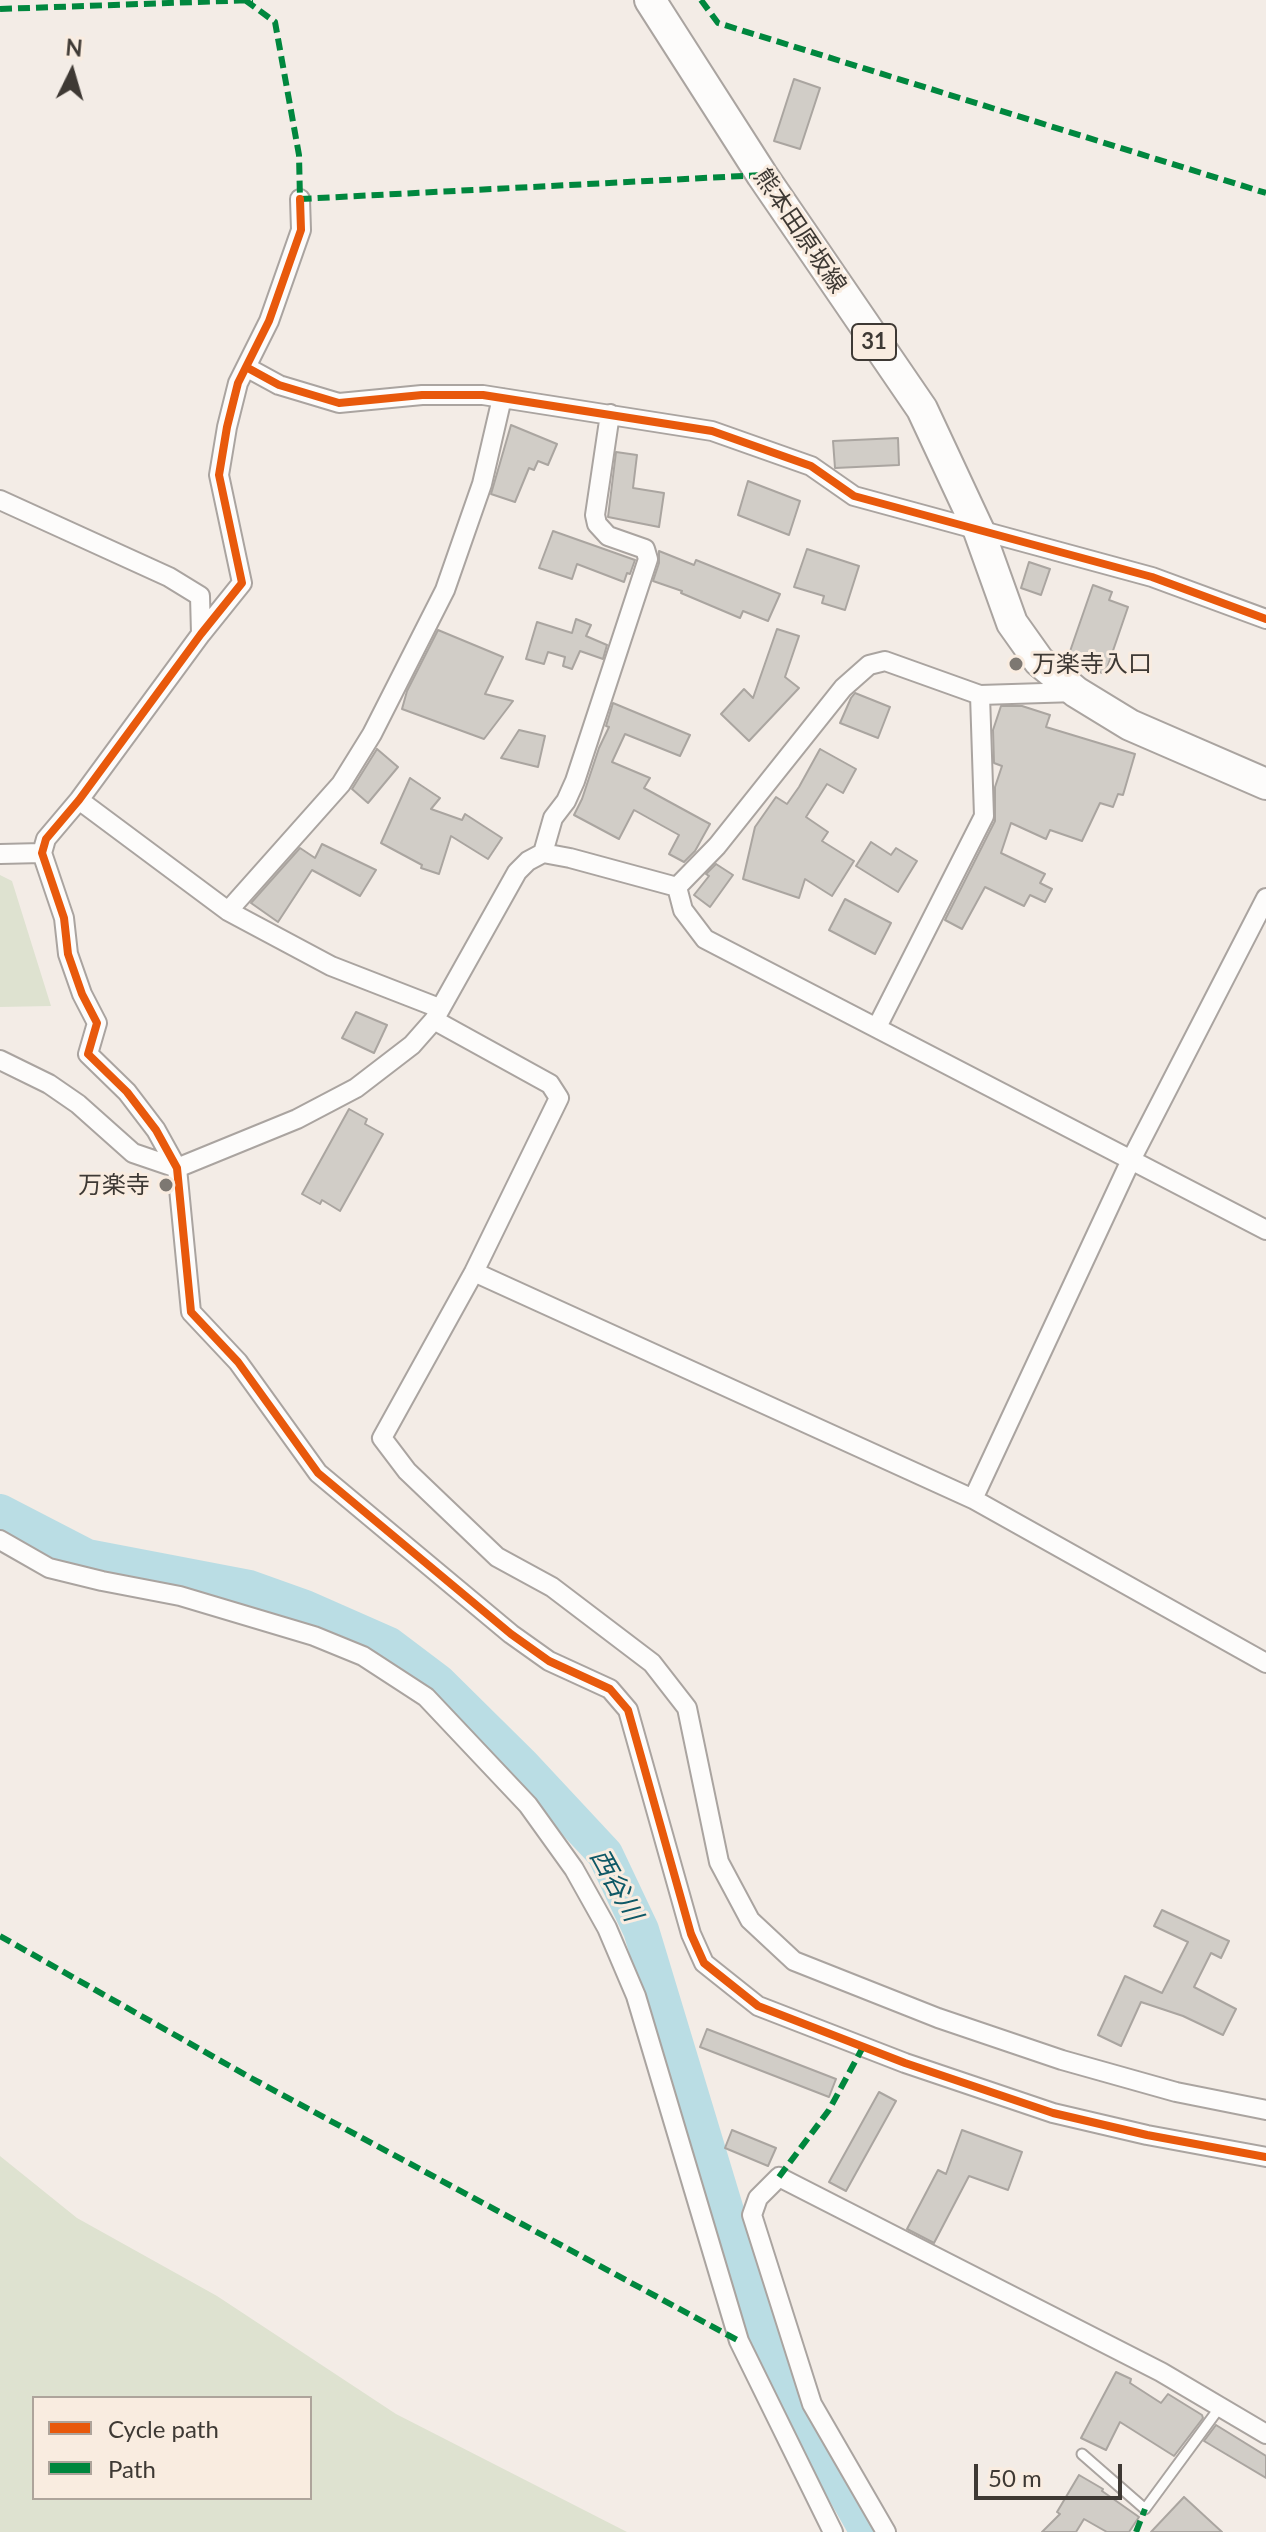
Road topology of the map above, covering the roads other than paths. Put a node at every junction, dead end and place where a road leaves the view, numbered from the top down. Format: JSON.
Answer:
{"nodes":[{"id":1,"x":650,"y":0,"type":"edge"},
{"id":2,"x":300,"y":199,"type":"dead end"},
{"id":3,"x":246,"y":367,"type":"junction"},
{"id":4,"x":502,"y":398,"type":"junction"},
{"id":5,"x":610,"y":414,"type":"junction"},
{"id":6,"x":0,"y":500,"type":"edge"},
{"id":7,"x":979,"y":531,"type":"junction"},
{"id":8,"x":1266,"y":619,"type":"edge"},
{"id":9,"x":201,"y":634,"type":"junction"},
{"id":10,"x":1076,"y":692,"type":"junction"},
{"id":11,"x":980,"y":695,"type":"junction"},
{"id":12,"x":1266,"y":784,"type":"edge"},
{"id":13,"x":79,"y":800,"type":"junction"},
{"id":14,"x":42,"y":853,"type":"junction"},
{"id":15,"x":543,"y":853,"type":"junction"},
{"id":16,"x":0,"y":854,"type":"edge"},
{"id":17,"x":677,"y":887,"type":"junction"},
{"id":18,"x":1266,"y":898,"type":"edge"},
{"id":19,"x":228,"y":911,"type":"junction"},
{"id":20,"x":436,"y":1014,"type":"junction"},
{"id":21,"x":877,"y":1027,"type":"junction"},
{"id":22,"x":0,"y":1060,"type":"edge"},
{"id":23,"x":1131,"y":1160,"type":"junction"},
{"id":24,"x":177,"y":1168,"type":"junction"},
{"id":25,"x":1266,"y":1230,"type":"edge"},
{"id":26,"x":474,"y":1272,"type":"junction"},
{"id":27,"x":973,"y":1499,"type":"junction"},
{"id":28,"x":0,"y":1540,"type":"edge"},
{"id":29,"x":1266,"y":1663,"type":"edge"},
{"id":30,"x":1266,"y":2110,"type":"edge"},
{"id":31,"x":1266,"y":2157,"type":"edge"},
{"id":32,"x":1220,"y":2407,"type":"junction"},
{"id":33,"x":1266,"y":2434,"type":"edge"},
{"id":34,"x":1082,"y":2454,"type":"dead end"},
{"id":35,"x":833,"y":2532,"type":"edge"},
{"id":36,"x":886,"y":2532,"type":"edge"}],
"edges":[{"from":1,"to":7,"type":"main road","name":"熊本田原坂線","number":"31"},
{"from":2,"to":3,"type":"street"},
{"from":3,"to":4,"type":"street"},
{"from":3,"to":9,"type":"street"},
{"from":4,"to":5,"type":"street"},
{"from":4,"to":19,"type":"street"},
{"from":5,"to":7,"type":"street"},
{"from":5,"to":15,"type":"street"},
{"from":6,"to":9,"type":"street"},
{"from":7,"to":8,"type":"street"},
{"from":7,"to":10,"type":"main road","name":"熊本田原坂線","number":"31"},
{"from":9,"to":13,"type":"street"},
{"from":10,"to":11,"type":"street"},
{"from":10,"to":12,"type":"main road","name":"熊本田原坂線","number":"31"},
{"from":11,"to":17,"type":"street"},
{"from":11,"to":21,"type":"street"},
{"from":13,"to":14,"type":"street"},
{"from":13,"to":19,"type":"street"},
{"from":14,"to":16,"type":"street"},
{"from":14,"to":24,"type":"street"},
{"from":15,"to":17,"type":"street"},
{"from":15,"to":20,"type":"street"},
{"from":17,"to":21,"type":"street"},
{"from":18,"to":23,"type":"street"},
{"from":19,"to":20,"type":"street"},
{"from":20,"to":24,"type":"street"},
{"from":20,"to":26,"type":"street"},
{"from":21,"to":23,"type":"street"},
{"from":22,"to":24,"type":"street"},
{"from":23,"to":25,"type":"street"},
{"from":23,"to":27,"type":"street"},
{"from":24,"to":31,"type":"street"},
{"from":26,"to":27,"type":"street"},
{"from":26,"to":30,"type":"street"},
{"from":27,"to":29,"type":"street"},
{"from":28,"to":35,"type":"street"},
{"from":32,"to":33,"type":"street"},
{"from":32,"to":34,"type":"lane"},
{"from":32,"to":36,"type":"street"}]}
